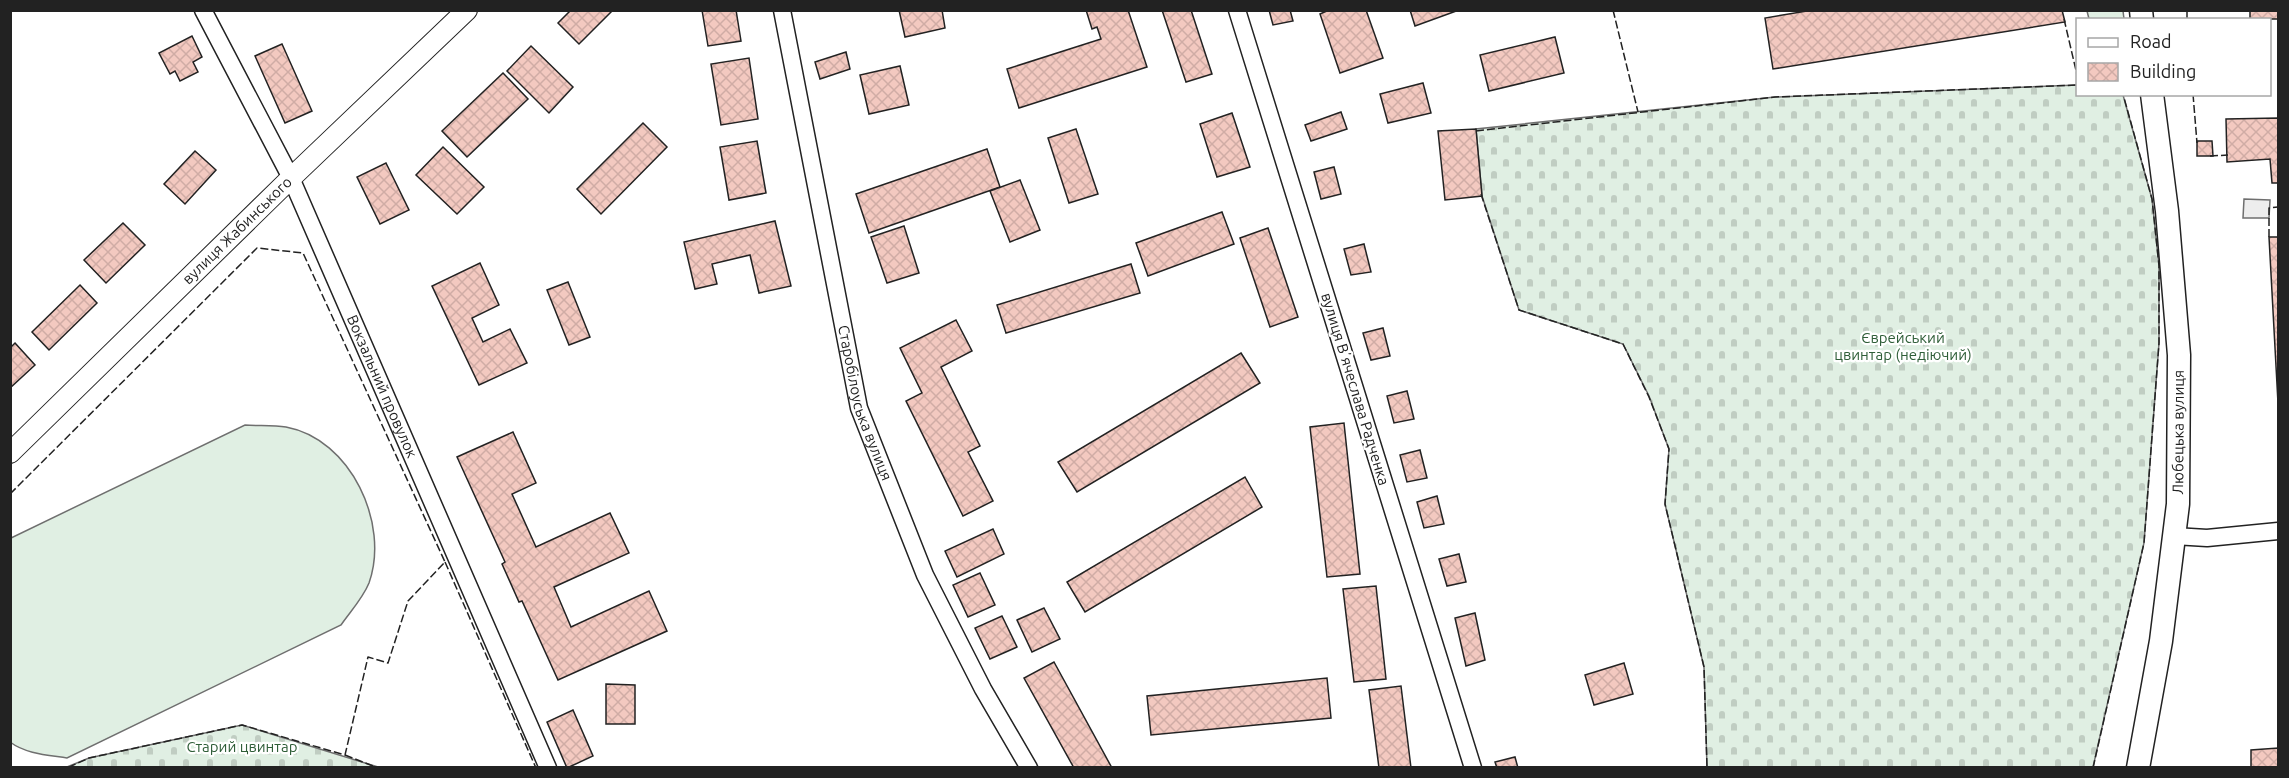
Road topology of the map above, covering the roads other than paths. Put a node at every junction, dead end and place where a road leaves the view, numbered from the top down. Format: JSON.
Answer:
{"nodes":[{"id":1,"x":203,"y":10,"type":"edge"},
{"id":2,"x":467,"y":10,"type":"edge"},
{"id":3,"x":782,"y":10,"type":"edge"},
{"id":4,"x":1237,"y":10,"type":"edge"},
{"id":5,"x":2152,"y":96,"type":"edge"},
{"id":6,"x":291,"y":178,"type":"junction"},
{"id":7,"x":10,"y":453,"type":"edge"},
{"id":8,"x":2278,"y":531,"type":"edge"},
{"id":9,"x":2174,"y":536,"type":"junction"},
{"id":10,"x":548,"y":768,"type":"edge"},
{"id":11,"x":1029,"y":768,"type":"edge"},
{"id":12,"x":1473,"y":768,"type":"edge"},
{"id":13,"x":2138,"y":768,"type":"edge"}],
"edges":[{"from":1,"to":6,"type":"street","name":"Вокзальний провулок"},
{"from":2,"to":6,"type":"street","name":"вулиця Жабинського"},
{"from":3,"to":11,"type":"street","name":"Старобілоуська вулиця"},
{"from":4,"to":12,"type":"street","name":"вулиця Вʼячеслава Радченка"},
{"from":5,"to":9,"type":"main road","name":"Любецька вулиця"},
{"from":6,"to":7,"type":"street","name":"вулиця Жабинського"},
{"from":6,"to":10,"type":"street","name":"Вокзальний провулок"},
{"from":8,"to":9,"type":"street"},
{"from":9,"to":13,"type":"main road","name":"Любецька вулиця"}]}
